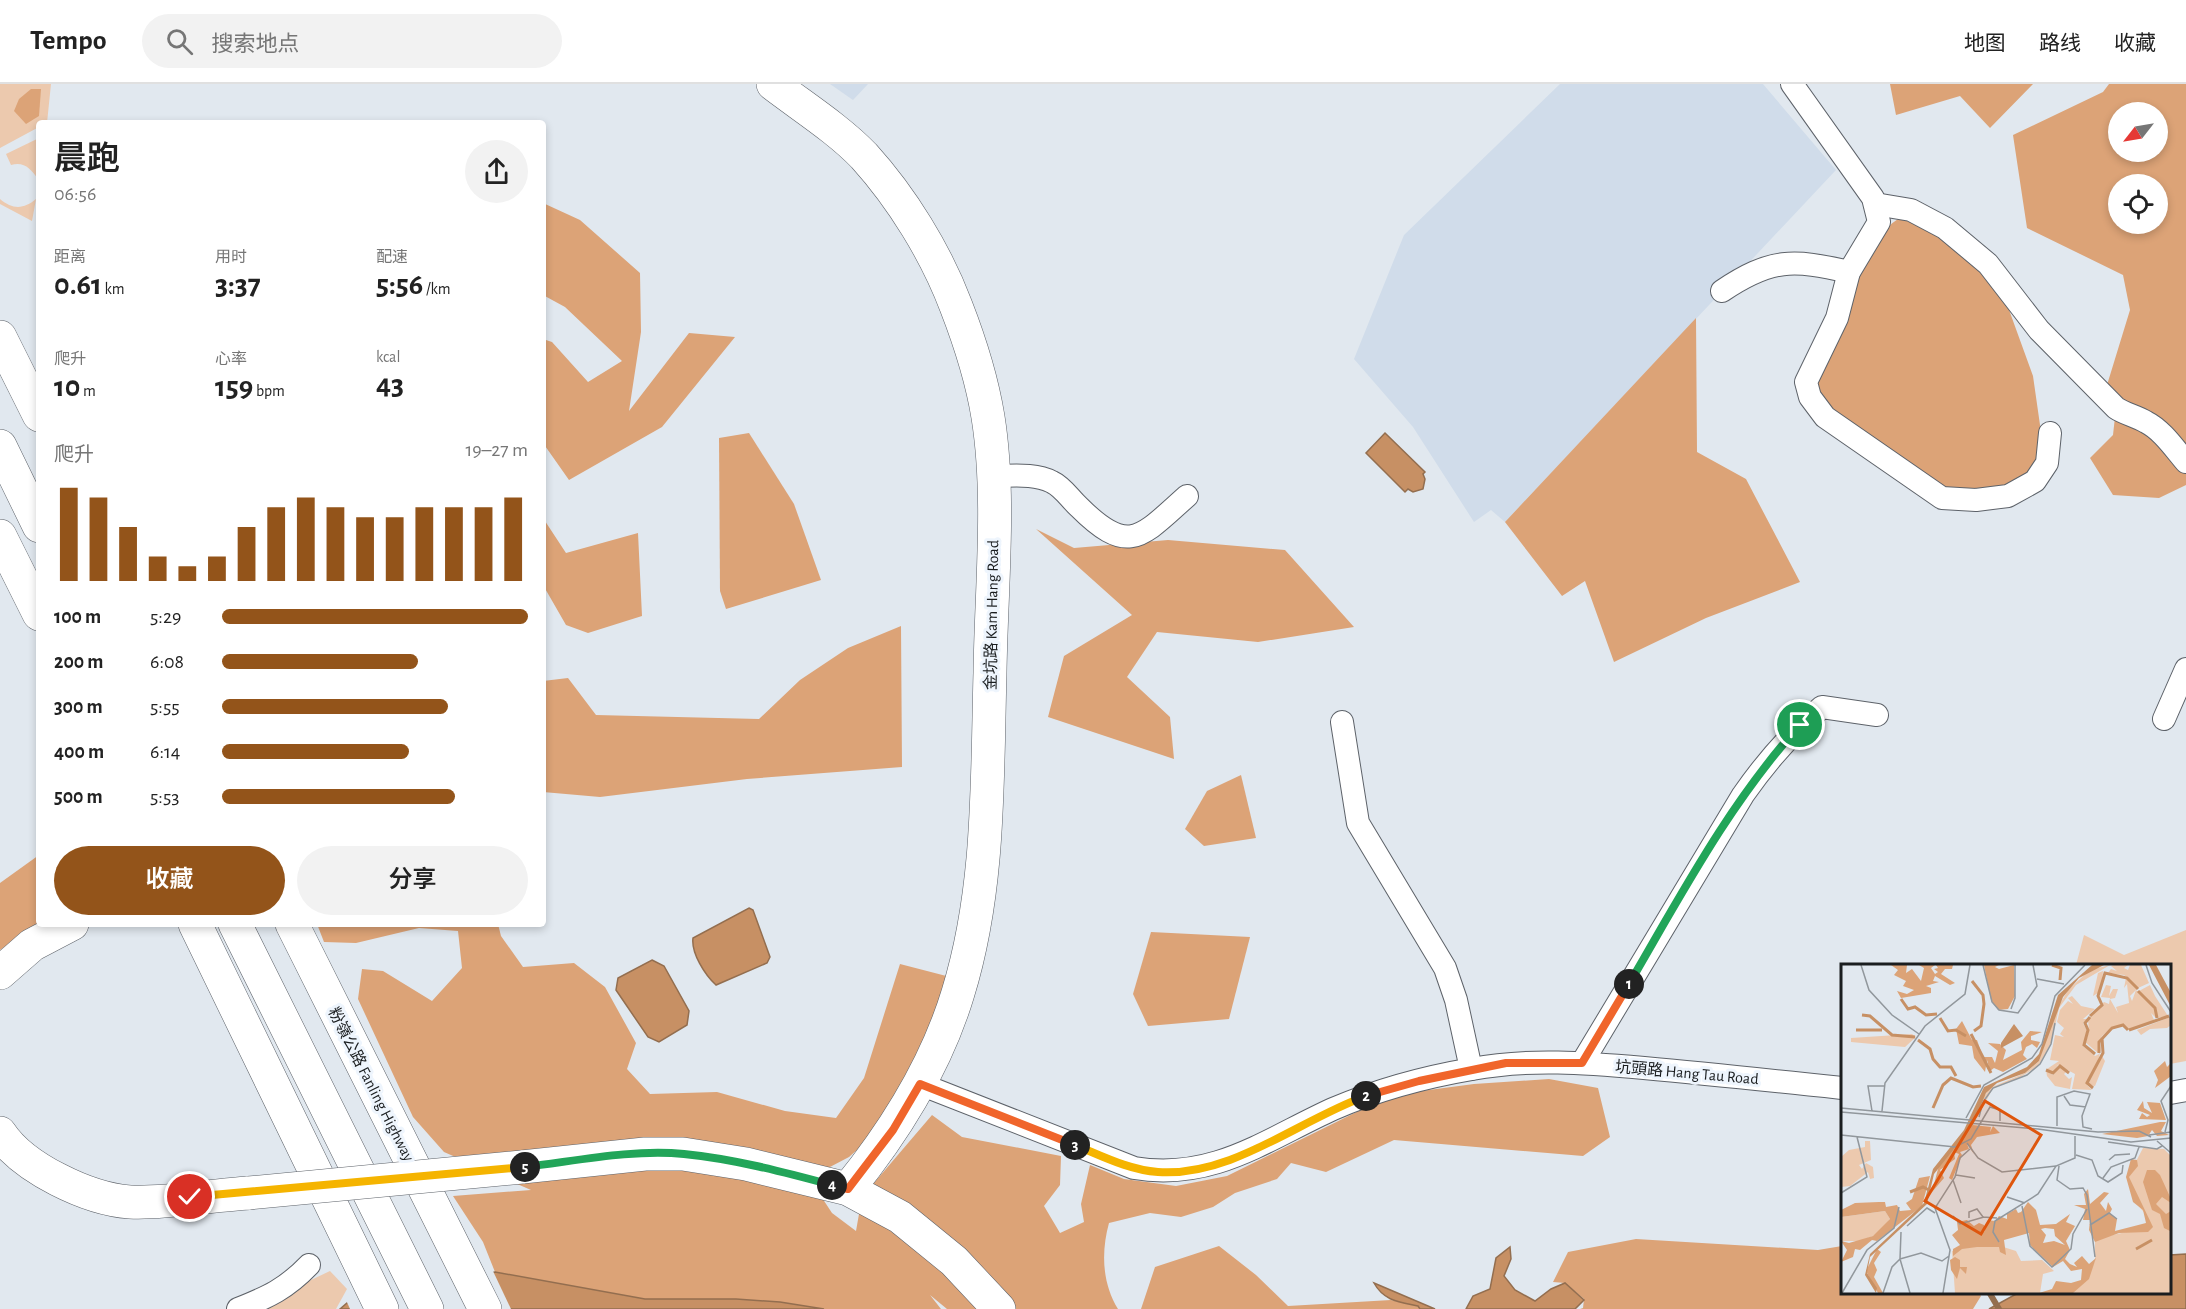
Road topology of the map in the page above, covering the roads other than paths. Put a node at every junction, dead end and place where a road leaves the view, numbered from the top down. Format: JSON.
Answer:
{"nodes":[{"id":1,"x":773,"y":84,"type":"edge"},
{"id":2,"x":1792,"y":84,"type":"edge"},
{"id":3,"x":1875,"y":204,"type":"junction"},
{"id":4,"x":1849,"y":272,"type":"junction"},
{"id":5,"x":1722,"y":291,"type":"dead end"},
{"id":6,"x":0,"y":337,"type":"edge"},
{"id":7,"x":36,"y":410,"type":"edge"},
{"id":8,"x":2050,"y":433,"type":"dead end"},
{"id":9,"x":0,"y":446,"type":"edge"},
{"id":10,"x":2186,"y":462,"type":"edge"},
{"id":11,"x":993,"y":476,"type":"junction"},
{"id":12,"x":1187,"y":496,"type":"dead end"},
{"id":13,"x":36,"y":520,"type":"edge"},
{"id":14,"x":0,"y":536,"type":"edge"},
{"id":15,"x":36,"y":608,"type":"edge"},
{"id":16,"x":2186,"y":669,"type":"edge"},
{"id":17,"x":1877,"y":715,"type":"dead end"},
{"id":18,"x":2164,"y":719,"type":"dead end"},
{"id":19,"x":1342,"y":722,"type":"dead end"},
{"id":20,"x":66,"y":927,"type":"edge"},
{"id":21,"x":196,"y":927,"type":"edge"},
{"id":22,"x":237,"y":927,"type":"edge"},
{"id":23,"x":294,"y":927,"type":"edge"},
{"id":24,"x":0,"y":973,"type":"edge"},
{"id":25,"x":1582,"y":1063,"type":"junction"},
{"id":26,"x":1471,"y":1069,"type":"junction"},
{"id":27,"x":920,"y":1084,"type":"junction"},
{"id":28,"x":1841,"y":1088,"type":"edge"},
{"id":29,"x":2186,"y":1090,"type":"edge"},
{"id":30,"x":2171,"y":1093,"type":"edge"},
{"id":31,"x":0,"y":1132,"type":"edge"},
{"id":32,"x":848,"y":1189,"type":"junction"},
{"id":33,"x":309,"y":1265,"type":"dead end"},
{"id":34,"x":238,"y":1309,"type":"edge"},
{"id":35,"x":382,"y":1309,"type":"edge"},
{"id":36,"x":427,"y":1309,"type":"edge"},
{"id":37,"x":484,"y":1309,"type":"edge"},
{"id":38,"x":999,"y":1309,"type":"edge"}],
"edges":[{"from":1,"to":11,"type":"main road","name":"金坑路 Kam Hang Road"},
{"from":2,"to":3,"type":"street"},
{"from":3,"to":4,"type":"street"},
{"from":3,"to":10,"type":"street"},
{"from":4,"to":5,"type":"street"},
{"from":4,"to":8,"type":"street"},
{"from":6,"to":7,"type":"main road"},
{"from":9,"to":13,"type":"main road"},
{"from":11,"to":12,"type":"street"},
{"from":11,"to":27,"type":"main road","name":"金坑路 Kam Hang Road"},
{"from":14,"to":15,"type":"main road"},
{"from":16,"to":18,"type":"street"},
{"from":17,"to":25,"type":"street"},
{"from":19,"to":26,"type":"street"},
{"from":20,"to":24,"type":"main road"},
{"from":21,"to":35,"type":"main road"},
{"from":22,"to":36,"type":"main road"},
{"from":23,"to":37,"type":"main road","name":"粉嶺公路 Fanling Highway"},
{"from":25,"to":26,"type":"street","name":"坑頭路 Hang Tau Road"},
{"from":25,"to":28,"type":"street","name":"坑頭路 Hang Tau Road"},
{"from":26,"to":27,"type":"street","name":"坑頭路 Hang Tau Road"},
{"from":27,"to":32,"type":"main road","name":"金坑路 Kam Hang Road"},
{"from":29,"to":30,"type":"street"},
{"from":31,"to":32,"type":"main road","bridge":true},
{"from":32,"to":38,"type":"main road"},
{"from":33,"to":34,"type":"street"}]}
